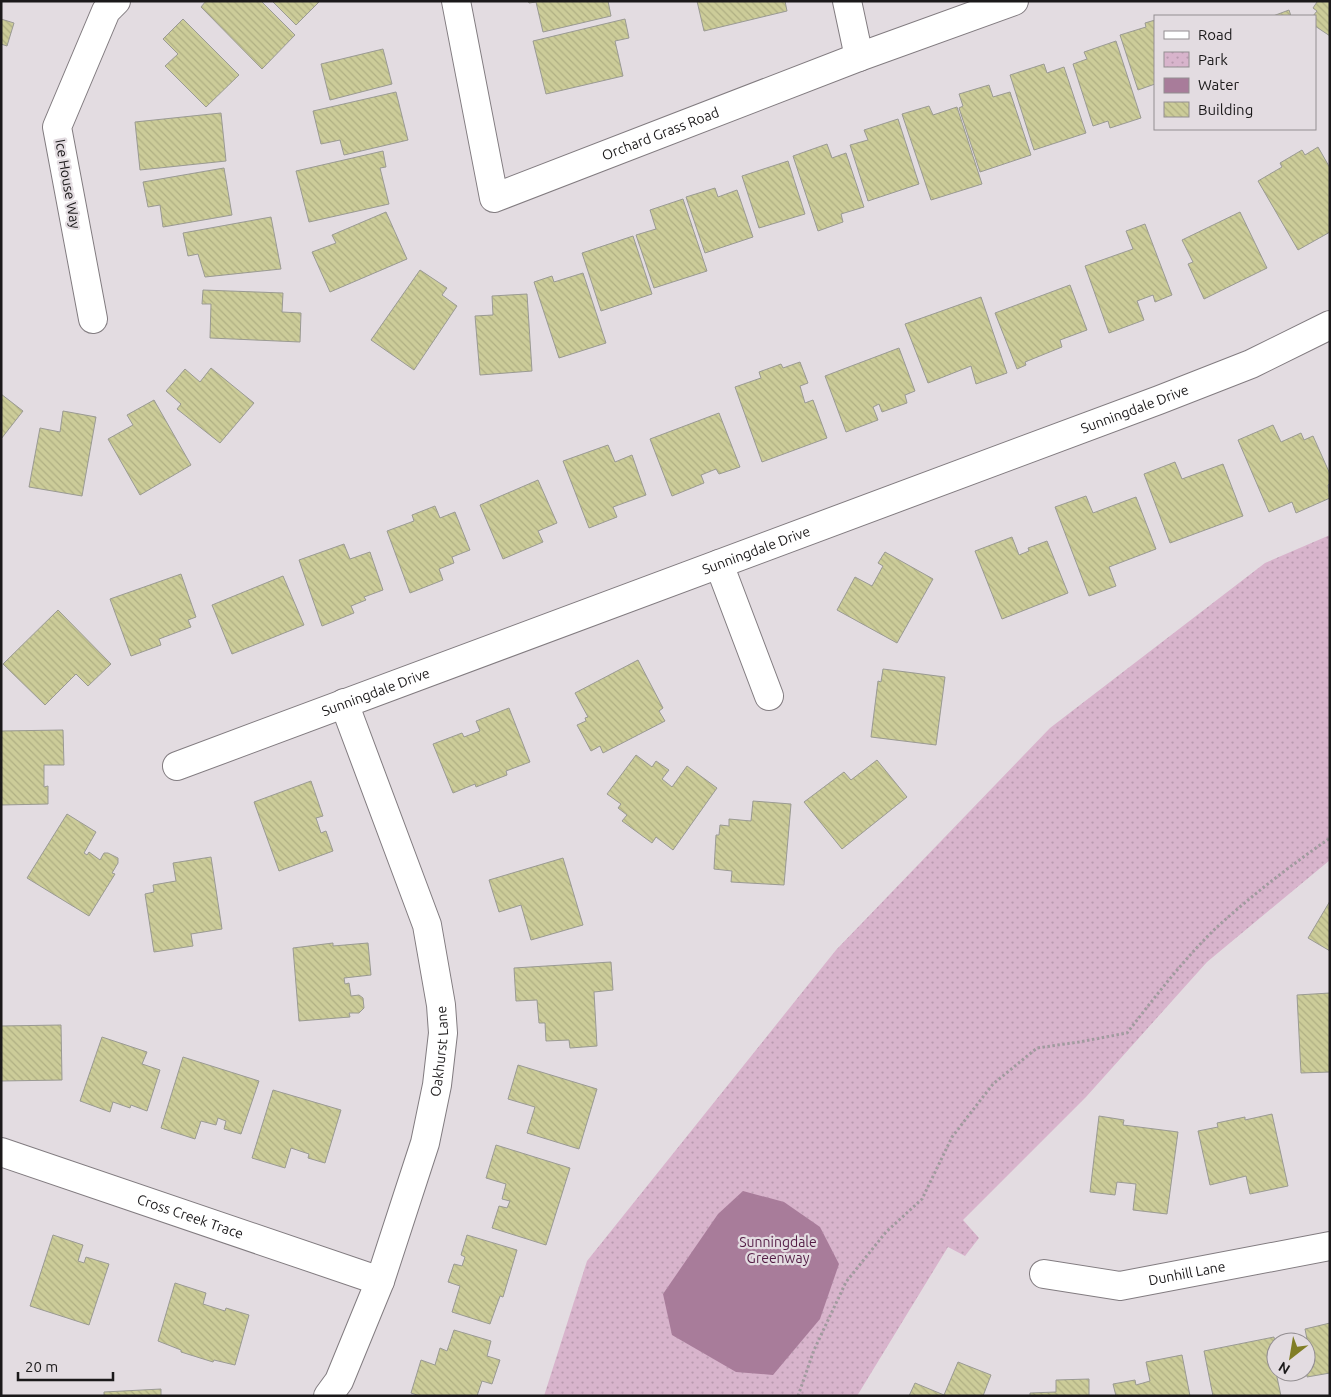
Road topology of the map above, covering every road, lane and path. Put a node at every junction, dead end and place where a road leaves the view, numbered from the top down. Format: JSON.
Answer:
{"nodes":[{"id":1,"x":116,"y":1,"type":"edge"},
{"id":2,"x":456,"y":1,"type":"edge"},
{"id":3,"x":847,"y":1,"type":"edge"},
{"id":4,"x":1014,"y":1,"type":"edge"},
{"id":5,"x":859,"y":57,"type":"junction"},
{"id":6,"x":92,"y":319,"type":"dead end"},
{"id":7,"x":1330,"y":325,"type":"edge"},
{"id":8,"x":718,"y":564,"type":"junction"},
{"id":9,"x":770,"y":696,"type":"dead end"},
{"id":10,"x":344,"y":703,"type":"junction"},
{"id":11,"x":177,"y":766,"type":"dead end"},
{"id":12,"x":1330,"y":838,"type":"edge"},
{"id":13,"x":1,"y":1152,"type":"edge"},
{"id":14,"x":1330,"y":1246,"type":"edge"},
{"id":15,"x":1044,"y":1274,"type":"dead end"},
{"id":16,"x":380,"y":1281,"type":"junction"},
{"id":17,"x":328,"y":1396,"type":"edge"},
{"id":18,"x":798,"y":1396,"type":"edge"}],
"edges":[{"from":1,"to":6,"type":"street","name":"Ice House Way"},
{"from":2,"to":5,"type":"street","name":"Orchard Grass Road"},
{"from":3,"to":5,"type":"street"},
{"from":4,"to":5,"type":"street","name":"Orchard Grass Road"},
{"from":7,"to":8,"type":"street","name":"Sunningdale Drive"},
{"from":8,"to":9,"type":"street"},
{"from":8,"to":10,"type":"street","name":"Sunningdale Drive"},
{"from":10,"to":11,"type":"street","name":"Sunningdale Drive"},
{"from":10,"to":16,"type":"street","name":"Oakhurst Lane"},
{"from":12,"to":18,"type":"path"},
{"from":13,"to":16,"type":"street","name":"Cross Creek Trace"},
{"from":14,"to":15,"type":"street","name":"Dunhill Lane"},
{"from":16,"to":17,"type":"street","name":"Oakhurst Lane"}]}
